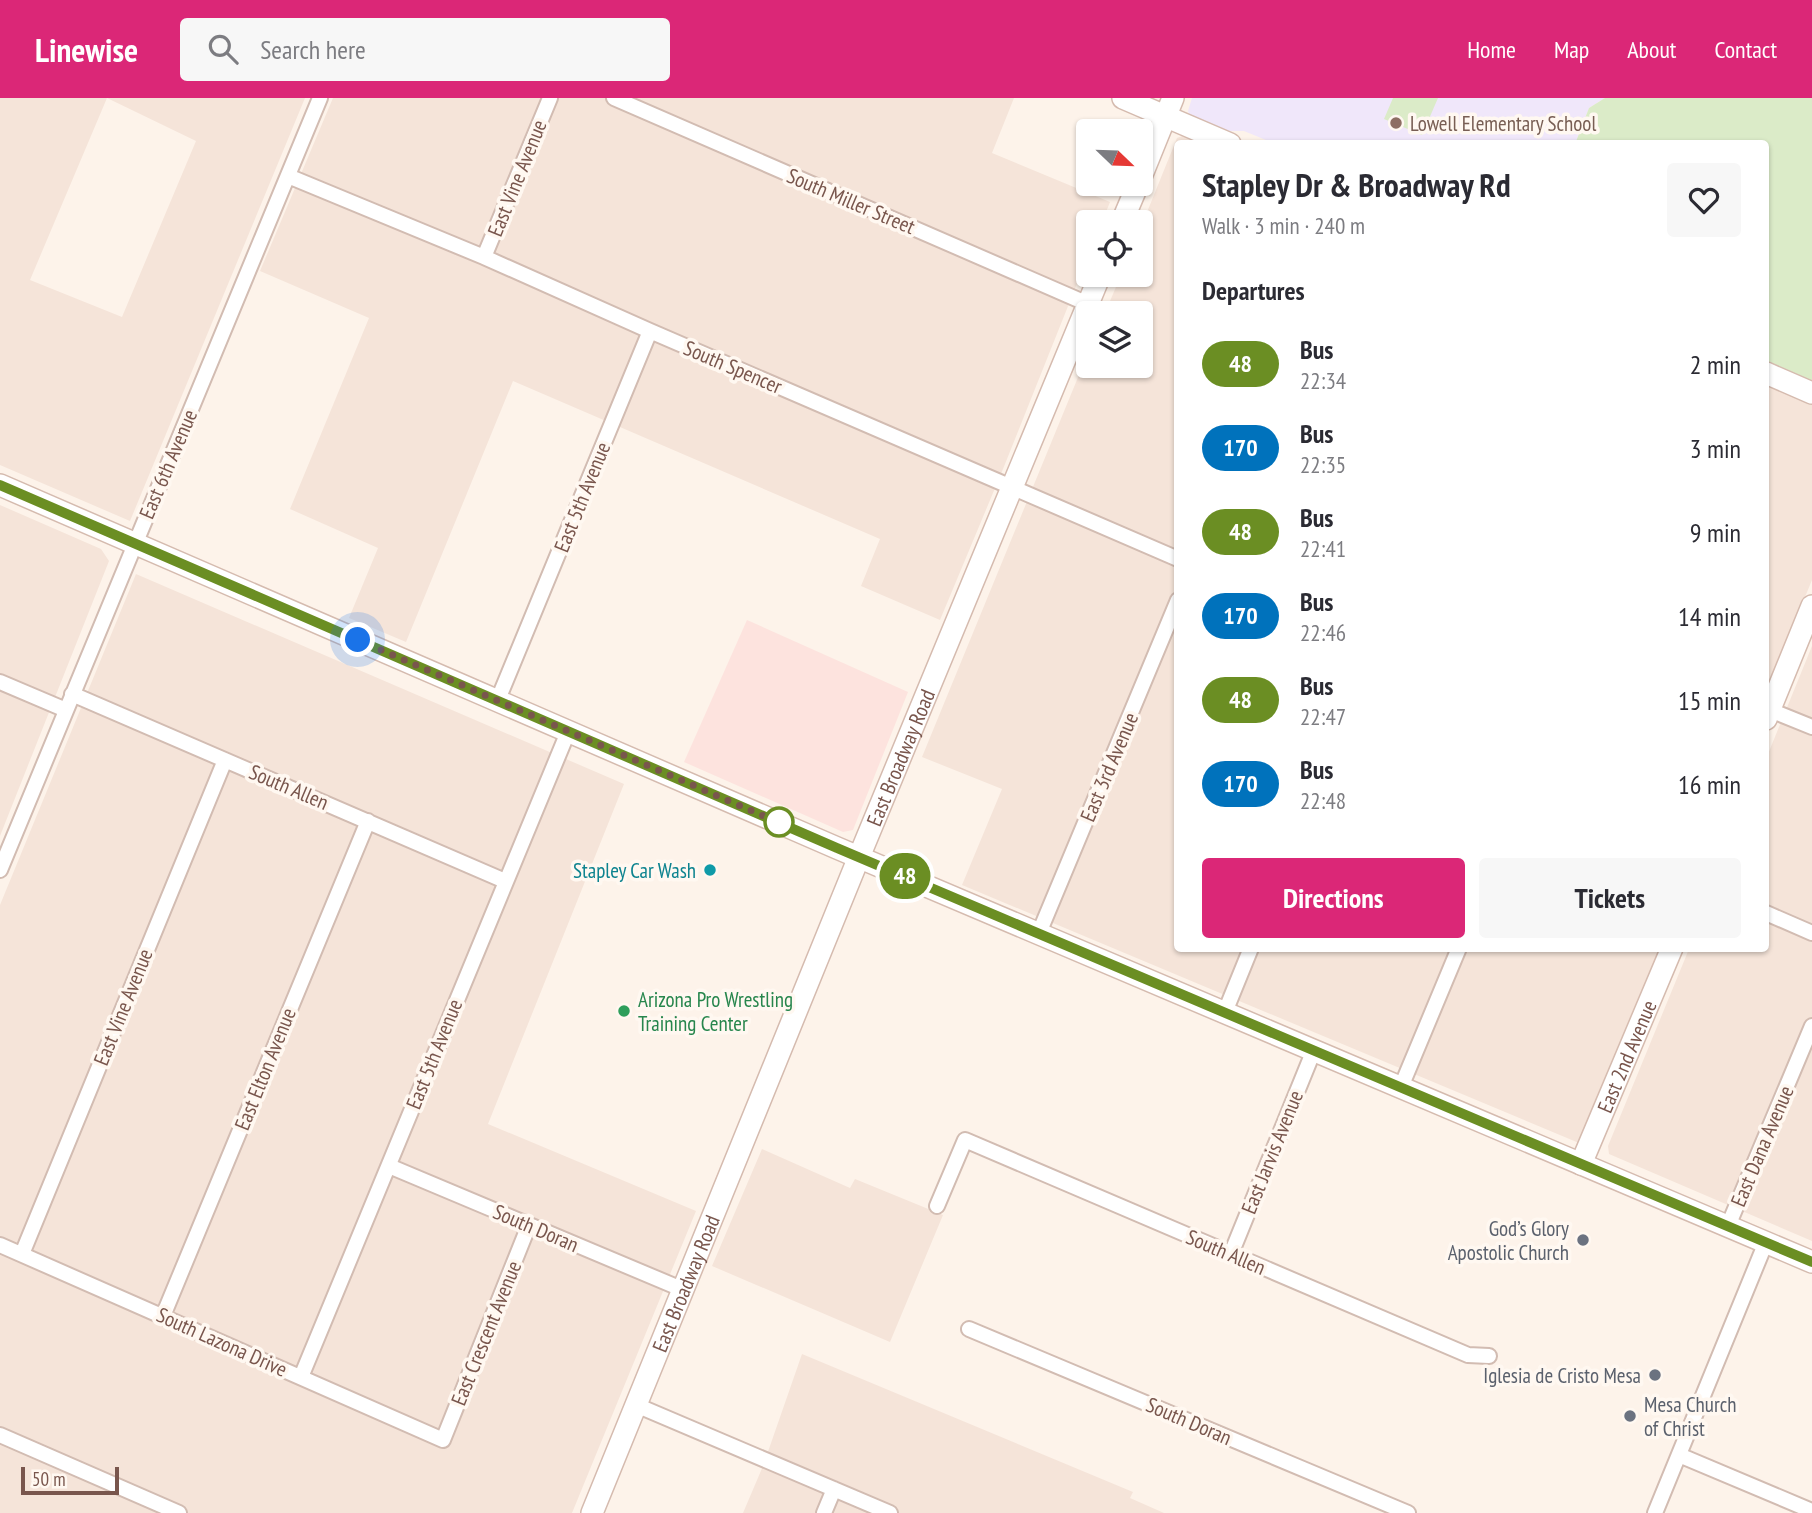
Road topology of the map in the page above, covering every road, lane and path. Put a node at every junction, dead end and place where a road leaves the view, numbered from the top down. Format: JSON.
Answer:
{"nodes":[{"id":1,"x":320,"y":98,"type":"edge"},
{"id":2,"x":550,"y":98,"type":"edge"},
{"id":3,"x":614,"y":98,"type":"edge"},
{"id":4,"x":1122,"y":98,"type":"edge"},
{"id":5,"x":1169,"y":107,"type":"edge"},
{"id":6,"x":1223,"y":140,"type":"edge"},
{"id":7,"x":1153,"y":147,"type":"edge"},
{"id":8,"x":288,"y":176,"type":"junction"},
{"id":9,"x":484,"y":257,"type":"junction"},
{"id":10,"x":1081,"y":301,"type":"edge"},
{"id":11,"x":650,"y":331,"type":"junction"},
{"id":12,"x":1076,"y":333,"type":"edge"},
{"id":13,"x":1769,"y":374,"type":"edge"},
{"id":14,"x":1812,"y":393,"type":"edge"},
{"id":15,"x":0,"y":485,"type":"edge"},
{"id":16,"x":1012,"y":487,"type":"junction"},
{"id":17,"x":134,"y":544,"type":"junction"},
{"id":18,"x":1174,"y":557,"type":"edge"},
{"id":19,"x":1812,"y":606,"type":"edge"},
{"id":20,"x":1174,"y":610,"type":"edge"},
{"id":21,"x":0,"y":682,"type":"edge"},
{"id":22,"x":72,"y":694,"type":"junction"},
{"id":23,"x":497,"y":702,"type":"junction"},
{"id":24,"x":66,"y":710,"type":"junction"},
{"id":25,"x":1769,"y":712,"type":"edge"},
{"id":26,"x":1769,"y":714,"type":"edge"},
{"id":27,"x":1812,"y":727,"type":"edge"},
{"id":28,"x":568,"y":732,"type":"junction"},
{"id":29,"x":225,"y":760,"type":"junction"},
{"id":30,"x":368,"y":821,"type":"junction"},
{"id":31,"x":859,"y":857,"type":"junction"},
{"id":32,"x":0,"y":870,"type":"edge"},
{"id":33,"x":505,"y":880,"type":"junction"},
{"id":34,"x":1769,"y":914,"type":"edge"},
{"id":35,"x":1039,"y":933,"type":"junction"},
{"id":36,"x":1812,"y":933,"type":"edge"},
{"id":37,"x":1249,"y":952,"type":"edge"},
{"id":38,"x":1457,"y":952,"type":"edge"},
{"id":39,"x":1670,"y":952,"type":"edge"},
{"id":40,"x":1225,"y":1012,"type":"junction"},
{"id":41,"x":1812,"y":1027,"type":"edge"},
{"id":42,"x":1314,"y":1050,"type":"junction"},
{"id":43,"x":1401,"y":1087,"type":"junction"},
{"id":44,"x":1581,"y":1164,"type":"junction"},
{"id":45,"x":389,"y":1166,"type":"junction"},
{"id":46,"x":937,"y":1206,"type":"dead end"},
{"id":47,"x":529,"y":1225,"type":"junction"},
{"id":48,"x":1728,"y":1226,"type":"junction"},
{"id":49,"x":1766,"y":1242,"type":"junction"},
{"id":50,"x":0,"y":1245,"type":"edge"},
{"id":51,"x":22,"y":1254,"type":"junction"},
{"id":52,"x":1231,"y":1254,"type":"junction"},
{"id":53,"x":1812,"y":1262,"type":"edge"},
{"id":54,"x":684,"y":1290,"type":"junction"},
{"id":55,"x":163,"y":1316,"type":"junction"},
{"id":56,"x":969,"y":1329,"type":"dead end"},
{"id":57,"x":1489,"y":1356,"type":"dead end"},
{"id":58,"x":301,"y":1377,"type":"junction"},
{"id":59,"x":636,"y":1405,"type":"junction"},
{"id":60,"x":0,"y":1435,"type":"edge"},
{"id":61,"x":443,"y":1440,"type":"joint"},
{"id":62,"x":1679,"y":1455,"type":"junction"},
{"id":63,"x":834,"y":1489,"type":"junction"},
{"id":64,"x":1812,"y":1511,"type":"edge"},
{"id":65,"x":179,"y":1513,"type":"edge"},
{"id":66,"x":592,"y":1513,"type":"edge"},
{"id":67,"x":824,"y":1513,"type":"edge"},
{"id":68,"x":890,"y":1513,"type":"edge"},
{"id":69,"x":1408,"y":1513,"type":"edge"},
{"id":70,"x":1655,"y":1513,"type":"edge"}],
"edges":[{"from":1,"to":8,"type":"street","name":"East 6th Avenue"},
{"from":2,"to":9,"type":"street","name":"East Vine Avenue"},
{"from":3,"to":10,"type":"street","name":"South Miller Street"},
{"from":4,"to":5,"type":"main road"},
{"from":5,"to":6,"type":"main road"},
{"from":5,"to":7,"type":"main road"},
{"from":8,"to":9,"type":"street","name":"South Spencer"},
{"from":8,"to":17,"type":"street","name":"East 6th Avenue"},
{"from":9,"to":11,"type":"street","name":"South Spencer"},
{"from":11,"to":16,"type":"street","name":"South Spencer"},
{"from":11,"to":23,"type":"street","name":"East 5th Avenue"},
{"from":12,"to":16,"type":"main road","name":"East Broadway Road"},
{"from":13,"to":14,"type":"main road"},
{"from":15,"to":17,"type":"main road"},
{"from":16,"to":18,"type":"street","name":"South Spencer"},
{"from":16,"to":31,"type":"main road","name":"East Broadway Road"},
{"from":17,"to":22,"type":"street","name":"East 6th Avenue"},
{"from":17,"to":23,"type":"main road"},
{"from":19,"to":25,"type":"main road"},
{"from":20,"to":35,"type":"street","name":"East 3rd Avenue"},
{"from":21,"to":24,"type":"street"},
{"from":22,"to":24,"type":"street","name":"East 6th Avenue"},
{"from":22,"to":29,"type":"street","name":"South Allen"},
{"from":23,"to":28,"type":"main road"},
{"from":24,"to":32,"type":"street","name":"East 6th Avenue"},
{"from":26,"to":27,"type":"street"},
{"from":28,"to":31,"type":"main road"},
{"from":28,"to":33,"type":"street","name":"East 5th Avenue"},
{"from":29,"to":30,"type":"street","name":"South Allen"},
{"from":29,"to":51,"type":"street","name":"East Vine Avenue"},
{"from":30,"to":33,"type":"street","name":"South Allen"},
{"from":30,"to":55,"type":"street","name":"East Elton Avenue"},
{"from":31,"to":35,"type":"main road"},
{"from":31,"to":54,"type":"main road","name":"East Broadway Road"},
{"from":33,"to":45,"type":"street","name":"East 5th Avenue"},
{"from":34,"to":36,"type":"street"},
{"from":35,"to":40,"type":"main road"},
{"from":37,"to":40,"type":"street"},
{"from":38,"to":43,"type":"street"},
{"from":39,"to":44,"type":"main road","name":"East 2nd Avenue"},
{"from":40,"to":42,"type":"main road"},
{"from":41,"to":48,"type":"street","name":"East Dana Avenue"},
{"from":42,"to":43,"type":"main road"},
{"from":42,"to":52,"type":"street","name":"East Jarvis Avenue"},
{"from":43,"to":44,"type":"main road"},
{"from":44,"to":48,"type":"main road"},
{"from":45,"to":47,"type":"street","name":"South Doran"},
{"from":45,"to":58,"type":"street","name":"East 5th Avenue"},
{"from":46,"to":52,"type":"street","name":"South Allen"},
{"from":47,"to":54,"type":"street","name":"South Doran"},
{"from":47,"to":61,"type":"street","name":"East Crescent Avenue"},
{"from":48,"to":49,"type":"main road"},
{"from":49,"to":53,"type":"main road"},
{"from":49,"to":62,"type":"street"},
{"from":50,"to":51,"type":"street","name":"South Lazona Drive"},
{"from":51,"to":55,"type":"street","name":"South Lazona Drive"},
{"from":52,"to":57,"type":"street","name":"South Allen"},
{"from":54,"to":59,"type":"main road","name":"East Broadway Road"},
{"from":55,"to":58,"type":"street","name":"South Lazona Drive"},
{"from":56,"to":69,"type":"street","name":"South Doran"},
{"from":58,"to":61,"type":"street","name":"South Lazona Drive"},
{"from":59,"to":63,"type":"street"},
{"from":59,"to":66,"type":"main road","name":"East Broadway Road"},
{"from":60,"to":65,"type":"street"},
{"from":62,"to":64,"type":"street"},
{"from":62,"to":70,"type":"street"},
{"from":63,"to":67,"type":"street"},
{"from":63,"to":68,"type":"street"}]}
